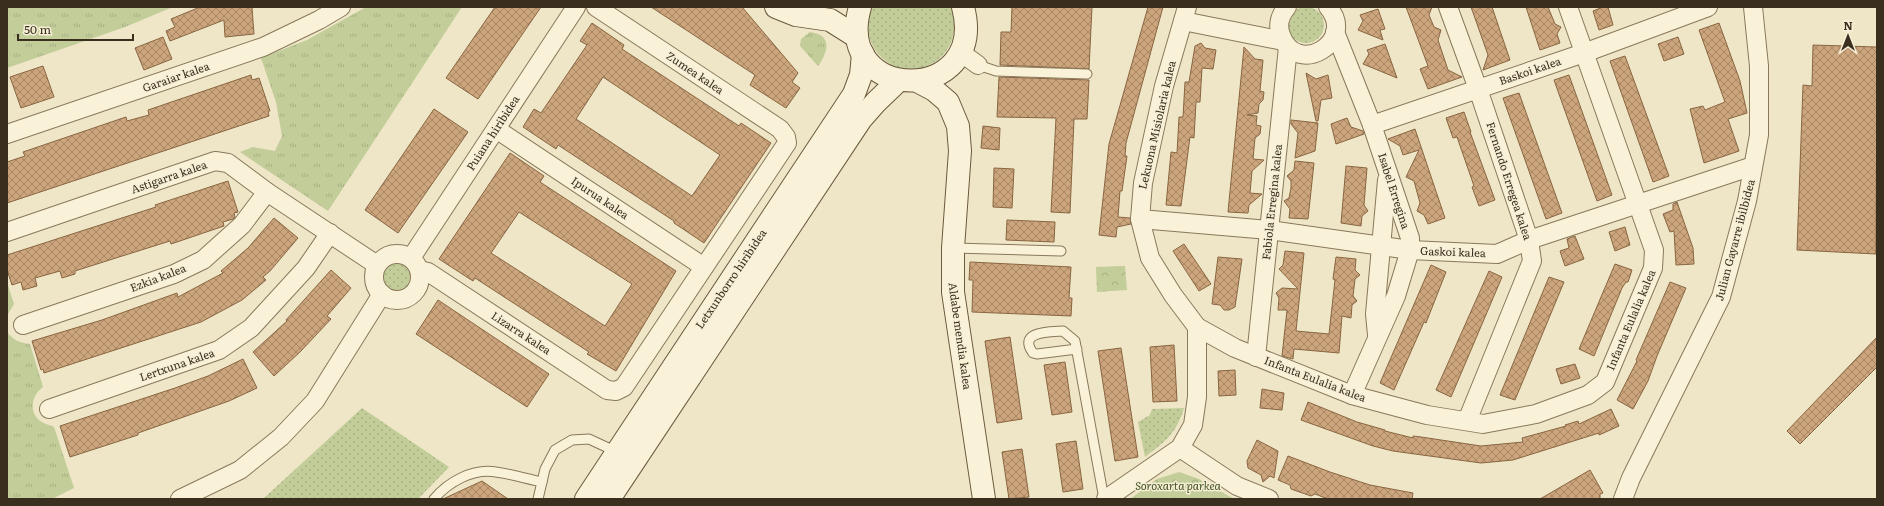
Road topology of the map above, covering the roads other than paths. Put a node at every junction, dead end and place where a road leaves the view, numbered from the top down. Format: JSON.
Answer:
{"nodes":[{"id":1,"x":341,"y":7,"type":"edge"},
{"id":2,"x":576,"y":7,"type":"edge"},
{"id":3,"x":596,"y":7,"type":"edge"},
{"id":4,"x":776,"y":7,"type":"edge"},
{"id":5,"x":860,"y":7,"type":"edge"},
{"id":6,"x":963,"y":7,"type":"edge"},
{"id":7,"x":1288,"y":7,"type":"edge"},
{"id":8,"x":1328,"y":7,"type":"edge"},
{"id":9,"x":1448,"y":7,"type":"edge"},
{"id":10,"x":1568,"y":7,"type":"edge"},
{"id":11,"x":1708,"y":7,"type":"edge"},
{"id":12,"x":1753,"y":7,"type":"edge"},
{"id":13,"x":1686,"y":11,"type":"edge"},
{"id":14,"x":1185,"y":14,"type":"edge"},
{"id":15,"x":1335,"y":32,"type":"junction"},
{"id":16,"x":1285,"y":44,"type":"junction"},
{"id":17,"x":860,"y":46,"type":"junction"},
{"id":18,"x":1584,"y":53,"type":"junction"},
{"id":19,"x":954,"y":59,"type":"junction"},
{"id":20,"x":978,"y":65,"type":"joint"},
{"id":21,"x":1087,"y":74,"type":"dead end"},
{"id":22,"x":908,"y":81,"type":"junction"},
{"id":23,"x":1478,"y":89,"type":"junction"},
{"id":24,"x":948,"y":102,"type":"junction"},
{"id":25,"x":1372,"y":125,"type":"junction"},
{"id":26,"x":496,"y":129,"type":"junction"},
{"id":27,"x":7,"y":134,"type":"edge"},
{"id":28,"x":1753,"y":166,"type":"junction"},
{"id":29,"x":1388,"y":173,"type":"junction"},
{"id":30,"x":267,"y":192,"type":"junction"},
{"id":31,"x":1639,"y":204,"type":"junction"},
{"id":32,"x":1140,"y":219,"type":"junction"},
{"id":33,"x":1269,"y":230,"type":"junction"},
{"id":34,"x":7,"y":232,"type":"edge"},
{"id":35,"x":330,"y":233,"type":"junction"},
{"id":36,"x":1529,"y":240,"type":"junction"},
{"id":37,"x":1380,"y":246,"type":"junction"},
{"id":38,"x":953,"y":248,"type":"junction"},
{"id":39,"x":1410,"y":250,"type":"junction"},
{"id":40,"x":1061,"y":251,"type":"dead end"},
{"id":41,"x":415,"y":264,"type":"junction"},
{"id":42,"x":377,"y":265,"type":"junction"},
{"id":43,"x":704,"y":267,"type":"junction"},
{"id":44,"x":382,"y":294,"type":"junction"},
{"id":45,"x":23,"y":325,"type":"dead end"},
{"id":46,"x":1197,"y":327,"type":"junction"},
{"id":47,"x":1377,"y":336,"type":"junction"},
{"id":48,"x":1077,"y":349,"type":"junction"},
{"id":49,"x":1256,"y":357,"type":"junction"},
{"id":50,"x":1352,"y":395,"type":"junction"},
{"id":51,"x":49,"y":409,"type":"dead end"},
{"id":52,"x":1467,"y":421,"type":"junction"},
{"id":53,"x":1180,"y":448,"type":"junction"},
{"id":54,"x":617,"y":452,"type":"junction"},
{"id":55,"x":542,"y":482,"type":"junction"},
{"id":56,"x":180,"y":499,"type":"edge"},
{"id":57,"x":434,"y":499,"type":"edge"},
{"id":58,"x":538,"y":499,"type":"edge"},
{"id":59,"x":586,"y":499,"type":"edge"},
{"id":60,"x":609,"y":499,"type":"edge"},
{"id":61,"x":984,"y":499,"type":"edge"},
{"id":62,"x":1105,"y":499,"type":"edge"},
{"id":63,"x":1270,"y":499,"type":"edge"},
{"id":64,"x":1623,"y":499,"type":"edge"}],
"edges":[{"from":1,"to":27,"type":"street","name":"Garaiar kalea"},
{"from":2,"to":26,"type":"street","name":"Puiana hiribidea"},
{"from":3,"to":43,"type":"street","name":"Zumea kalea"},
{"from":4,"to":17,"type":"main road","name":"Aldabe mendia kalea"},
{"from":5,"to":17,"type":"main road","name":"Letxunborro hiribidea"},
{"from":6,"to":19,"type":"main road","name":"Aldabe mendia kalea"},
{"from":7,"to":16,"type":"street","name":"Fabiola Erregina kalea"},
{"from":8,"to":15,"type":"street","name":"Isabel Erregina"},
{"from":9,"to":23,"type":"street","name":"Fernando Erregea kalea"},
{"from":10,"to":18,"type":"street","name":"Infanta Eulalia kalea"},
{"from":11,"to":13,"type":"street","name":"Baskoi kalea"},
{"from":12,"to":28,"type":"street","name":"Julian Gayarre ibilbidea"},
{"from":13,"to":18,"type":"street","name":"Baskoi kalea"},
{"from":14,"to":16,"type":"street"},
{"from":14,"to":32,"type":"street","name":"Lekuona Misiolaria kalea"},
{"from":15,"to":16,"type":"street"},
{"from":15,"to":25,"type":"street","name":"Isabel Erregina"},
{"from":16,"to":33,"type":"street","name":"Fabiola Erregina kalea"},
{"from":17,"to":22,"type":"main road","name":"Aldabe mendia kalea"},
{"from":17,"to":54,"type":"main road","name":"Letxunborro hiribidea"},
{"from":18,"to":23,"type":"street","name":"Baskoi kalea"},
{"from":18,"to":31,"type":"street","name":"Infanta Eulalia kalea"},
{"from":19,"to":20,"type":"street"},
{"from":19,"to":22,"type":"main road"},
{"from":19,"to":24,"type":"main road","name":"Aldabe mendia kalea"},
{"from":20,"to":21,"type":"lane"},
{"from":22,"to":24,"type":"main road","name":"Aldabe mendia kalea"},
{"from":22,"to":60,"type":"main road","name":"Letxunborro hiribidea"},
{"from":23,"to":25,"type":"street","name":"Baskoi kalea"},
{"from":23,"to":36,"type":"street","name":"Fernando Erregea kalea"},
{"from":24,"to":38,"type":"main road","name":"Aldabe mendia kalea"},
{"from":25,"to":29,"type":"street","name":"Isabel Erregina"},
{"from":26,"to":41,"type":"street","name":"Puiana hiribidea"},
{"from":26,"to":43,"type":"street","name":"Ipurua kalea"},
{"from":28,"to":31,"type":"street","name":"Gaskoi kalea"},
{"from":28,"to":64,"type":"street","name":"Julian Gayarre ibilbidea"},
{"from":29,"to":37,"type":"street"},
{"from":29,"to":39,"type":"street","name":"Isabel Erregina"},
{"from":30,"to":34,"type":"street","name":"Astigarra kalea"},
{"from":30,"to":35,"type":"street","name":"Astigarra kalea"},
{"from":30,"to":45,"type":"street","name":"Ezkia kalea"},
{"from":31,"to":36,"type":"street","name":"Gaskoi kalea"},
{"from":31,"to":52,"type":"street","name":"Infanta Eulalia kalea"},
{"from":32,"to":33,"type":"street","name":"Gaskoi kalea"},
{"from":32,"to":46,"type":"street","name":"Lekuona Misiolaria kalea"},
{"from":33,"to":37,"type":"street","name":"Gaskoi kalea"},
{"from":33,"to":49,"type":"street","name":"Fabiola Erregina kalea"},
{"from":35,"to":42,"type":"street","name":"Astigarra kalea"},
{"from":35,"to":51,"type":"street","name":"Lertxuna kalea"},
{"from":36,"to":39,"type":"street","name":"Gaskoi kalea"},
{"from":36,"to":52,"type":"street","name":"Fernando Erregea kalea"},
{"from":37,"to":39,"type":"street","name":"Gaskoi kalea"},
{"from":37,"to":47,"type":"street"},
{"from":38,"to":40,"type":"lane"},
{"from":38,"to":61,"type":"main road","name":"Aldabe mendia kalea"},
{"from":39,"to":47,"type":"street","name":"Isabel Erregina"},
{"from":41,"to":42,"type":"street"},
{"from":41,"to":43,"type":"street","name":"Lizarra kalea"},
{"from":41,"to":44,"type":"street"},
{"from":42,"to":44,"type":"street"},
{"from":44,"to":56,"type":"street"},
{"from":46,"to":49,"type":"street","name":"Infanta Eulalia kalea"},
{"from":46,"to":53,"type":"street"},
{"from":47,"to":50,"type":"street","name":"Isabel Erregina"},
{"from":48,"to":48,"type":"lane"},
{"from":48,"to":62,"type":"lane"},
{"from":49,"to":50,"type":"street","name":"Infanta Eulalia kalea"},
{"from":50,"to":52,"type":"street","name":"Infanta Eulalia kalea"},
{"from":53,"to":62,"type":"street"},
{"from":53,"to":63,"type":"street"},
{"from":54,"to":55,"type":"lane"},
{"from":54,"to":59,"type":"main road","name":"Letxunborro hiribidea"},
{"from":55,"to":57,"type":"lane"},
{"from":55,"to":58,"type":"lane"}]}
